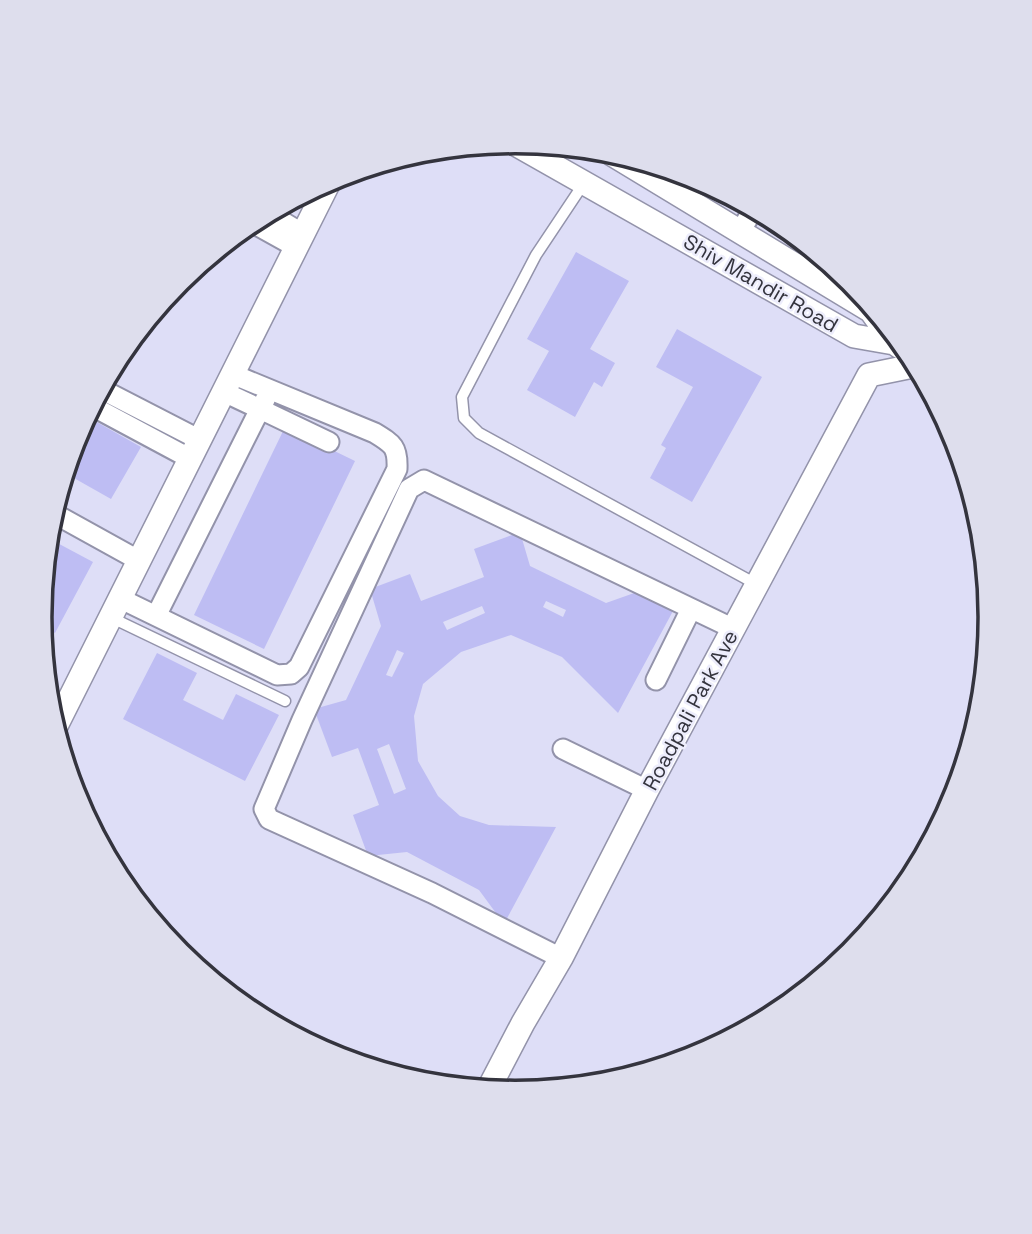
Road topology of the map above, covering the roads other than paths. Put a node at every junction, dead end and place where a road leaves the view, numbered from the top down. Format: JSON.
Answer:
{"nodes":[{"id":1,"x":532,"y":154,"type":"edge"},
{"id":2,"x":637,"y":169,"type":"edge"},
{"id":3,"x":584,"y":183,"type":"junction"},
{"id":4,"x":321,"y":197,"type":"edge"},
{"id":5,"x":749,"y":217,"type":"edge"},
{"id":6,"x":277,"y":221,"type":"edge"},
{"id":7,"x":265,"y":227,"type":"edge"},
{"id":8,"x":740,"y":232,"type":"junction"},
{"id":9,"x":299,"y":240,"type":"junction"},
{"id":10,"x":856,"y":302,"type":"edge"},
{"id":11,"x":889,"y":342,"type":"edge"},
{"id":12,"x":906,"y":367,"type":"edge"},
{"id":13,"x":228,"y":383,"type":"junction"},
{"id":14,"x":270,"y":390,"type":"junction"},
{"id":15,"x":110,"y":394,"type":"edge"},
{"id":16,"x":261,"y":409,"type":"junction"},
{"id":17,"x":101,"y":411,"type":"edge"},
{"id":18,"x":329,"y":442,"type":"dead end"},
{"id":19,"x":194,"y":449,"type":"junction"},
{"id":20,"x":63,"y":519,"type":"edge"},
{"id":21,"x":138,"y":560,"type":"junction"},
{"id":22,"x":757,"y":585,"type":"junction"},
{"id":23,"x":114,"y":607,"type":"junction"},
{"id":24,"x":691,"y":609,"type":"junction"},
{"id":25,"x":156,"y":616,"type":"junction"},
{"id":26,"x":734,"y":629,"type":"junction"},
{"id":27,"x":656,"y":680,"type":"dead end"},
{"id":28,"x":285,"y":701,"type":"dead end"},
{"id":29,"x":62,"y":713,"type":"edge"},
{"id":30,"x":563,"y":749,"type":"dead end"},
{"id":31,"x":647,"y":790,"type":"junction"},
{"id":32,"x":561,"y":958,"type":"junction"},
{"id":33,"x":493,"y":1080,"type":"edge"}],
"edges":[{"from":1,"to":3,"type":"street","name":"Shiv Mandir Road"},
{"from":2,"to":8,"type":"street","name":"Shiv Mandir Road"},
{"from":3,"to":11,"type":"street","name":"Shiv Mandir Road"},
{"from":3,"to":22,"type":"lane"},
{"from":4,"to":9,"type":"street"},
{"from":5,"to":8,"type":"street"},
{"from":6,"to":9,"type":"street"},
{"from":7,"to":9,"type":"street"},
{"from":8,"to":10,"type":"street","name":"Shiv Mandir Road"},
{"from":9,"to":13,"type":"street"},
{"from":12,"to":22,"type":"street","name":"Roadpali Park Ave"},
{"from":13,"to":14,"type":"street"},
{"from":13,"to":16,"type":"street"},
{"from":13,"to":19,"type":"street"},
{"from":14,"to":16,"type":"street"},
{"from":14,"to":25,"type":"street"},
{"from":15,"to":19,"type":"street"},
{"from":16,"to":18,"type":"street"},
{"from":16,"to":25,"type":"street"},
{"from":17,"to":19,"type":"street"},
{"from":19,"to":21,"type":"street"},
{"from":20,"to":21,"type":"street"},
{"from":21,"to":23,"type":"street"},
{"from":22,"to":26,"type":"street","name":"Roadpali Park Ave"},
{"from":23,"to":25,"type":"street"},
{"from":23,"to":28,"type":"lane"},
{"from":23,"to":29,"type":"street"},
{"from":24,"to":26,"type":"street"},
{"from":24,"to":27,"type":"street"},
{"from":24,"to":32,"type":"street"},
{"from":26,"to":31,"type":"street","name":"Roadpali Park Ave"},
{"from":30,"to":31,"type":"street"},
{"from":31,"to":32,"type":"street","name":"Roadpali Park Ave"},
{"from":32,"to":33,"type":"street","name":"Roadpali Park Ave"}]}
